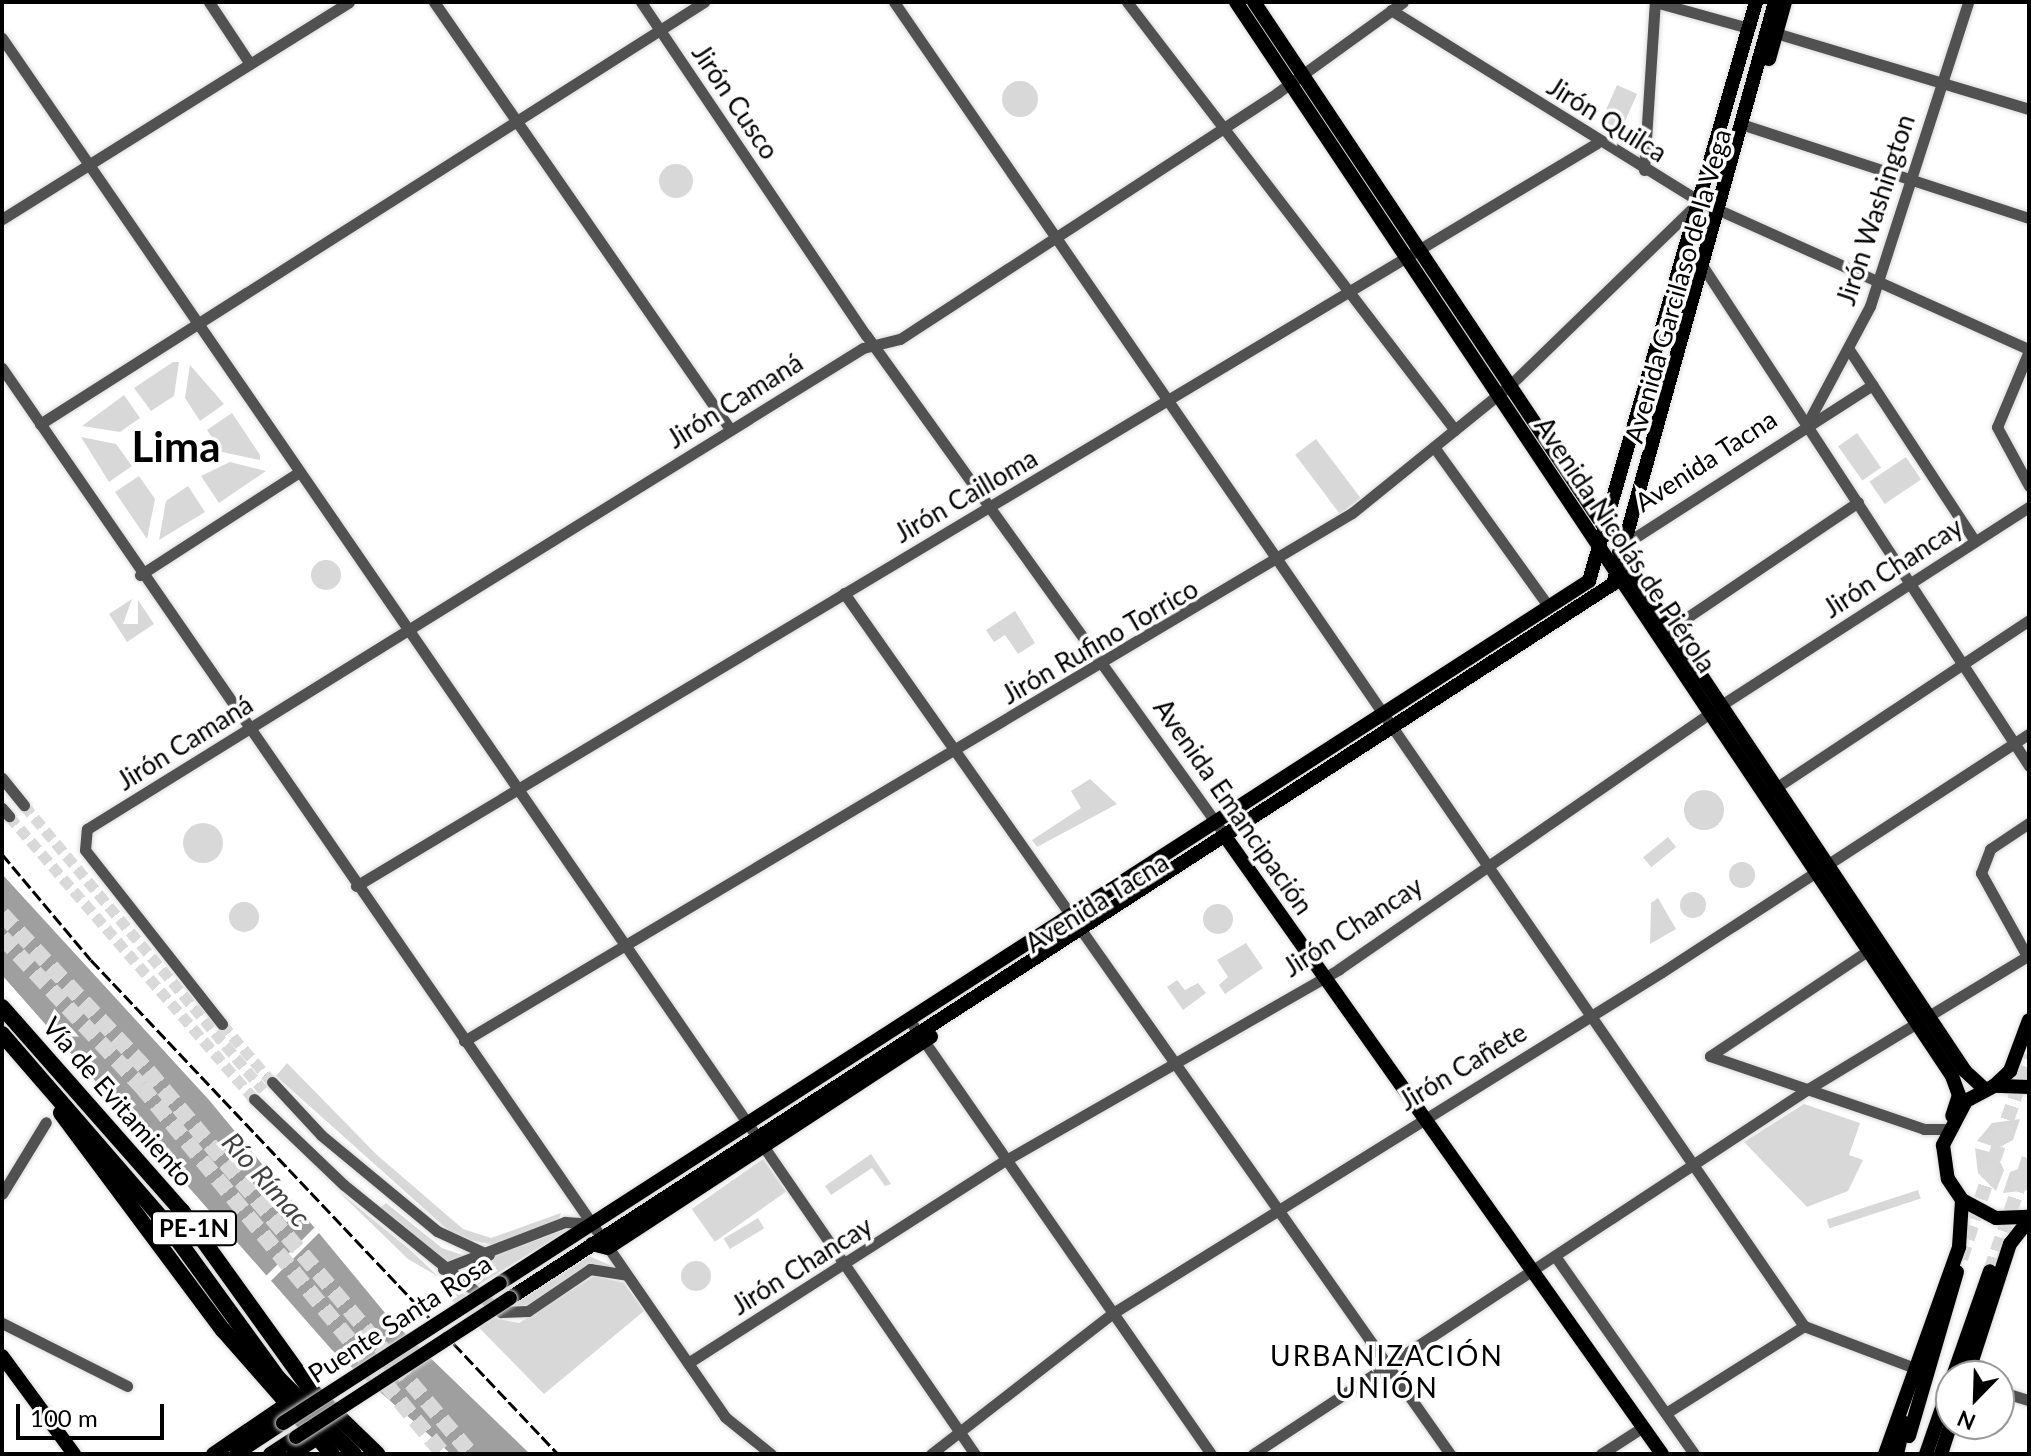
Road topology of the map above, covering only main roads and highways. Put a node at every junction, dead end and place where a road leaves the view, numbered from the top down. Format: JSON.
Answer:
{"nodes":[{"id":1,"x":1236,"y":2,"type":"edge"},
{"id":2,"x":1254,"y":2,"type":"edge"},
{"id":3,"x":1756,"y":2,"type":"edge"},
{"id":4,"x":1775,"y":2,"type":"edge"},
{"id":5,"x":1785,"y":2,"type":"edge"},
{"id":6,"x":1772,"y":32,"type":"junction"},
{"id":7,"x":1295,"y":77,"type":"junction"},
{"id":8,"x":1409,"y":252,"type":"junction"},
{"id":9,"x":1703,"y":266,"type":"junction"},
{"id":10,"x":1607,"y":531,"type":"junction"},
{"id":11,"x":1601,"y":556,"type":"junction"},
{"id":12,"x":1623,"y":558,"type":"junction"},
{"id":13,"x":1619,"y":581,"type":"junction"},
{"id":14,"x":1770,"y":792,"type":"junction"},
{"id":15,"x":1230,"y":842,"type":"junction"},
{"id":16,"x":1821,"y":870,"type":"junction"},
{"id":17,"x":2,"y":1007,"type":"edge"},
{"id":18,"x":2029,"y":1020,"type":"edge"},
{"id":19,"x":2,"y":1034,"type":"edge"},
{"id":20,"x":41,"y":1076,"type":"junction"},
{"id":21,"x":2029,"y":1087,"type":"edge"},
{"id":22,"x":1989,"y":1088,"type":"junction"},
{"id":23,"x":1950,"y":1122,"type":"junction"},
{"id":24,"x":1962,"y":1200,"type":"junction"},
{"id":25,"x":2029,"y":1219,"type":"edge"},
{"id":26,"x":591,"y":1224,"type":"joint"},
{"id":27,"x":601,"y":1243,"type":"joint"},
{"id":28,"x":1960,"y":1253,"type":"junction"},
{"id":29,"x":1996,"y":1270,"type":"junction"},
{"id":30,"x":2,"y":1356,"type":"edge"},
{"id":31,"x":1959,"y":1360,"type":"edge"},
{"id":32,"x":1965,"y":1360,"type":"edge"},
{"id":33,"x":1971,"y":1360,"type":"edge"},
{"id":34,"x":285,"y":1405,"type":"junction"},
{"id":35,"x":1935,"y":1428,"type":"edge"},
{"id":36,"x":318,"y":1438,"type":"junction"},
{"id":37,"x":74,"y":1454,"type":"edge"},
{"id":38,"x":213,"y":1454,"type":"edge"},
{"id":39,"x":236,"y":1454,"type":"edge"},
{"id":40,"x":270,"y":1454,"type":"edge"},
{"id":41,"x":293,"y":1454,"type":"edge"},
{"id":42,"x":332,"y":1454,"type":"edge"},
{"id":43,"x":354,"y":1454,"type":"edge"},
{"id":44,"x":377,"y":1454,"type":"edge"},
{"id":45,"x":1662,"y":1454,"type":"edge"},
{"id":46,"x":1885,"y":1454,"type":"edge"},
{"id":47,"x":1900,"y":1454,"type":"edge"},
{"id":48,"x":1926,"y":1454,"type":"edge"}],
"edges":[{"from":1,"to":7,"type":"main road","name":"Avenida Nicolás de Piérola"},
{"from":2,"to":7,"type":"main road","name":"Avenida Nicolás de Piérola"},
{"from":3,"to":10,"type":"main road","name":"Avenida Garcilaso de la Vega"},
{"from":4,"to":6,"type":"main road","name":"Avenida Garcilaso de la Vega"},
{"from":5,"to":6,"type":"main road","name":"Avenida Garcilaso de la Vega"},
{"from":6,"to":9,"type":"main road","name":"Avenida Garcilaso de la Vega"},
{"from":7,"to":8,"type":"main road","name":"Avenida Nicolás de Piérola"},
{"from":8,"to":10,"type":"main road","name":"Avenida Nicolás de Piérola"},
{"from":8,"to":11,"type":"main road","name":"Avenida Nicolás de Piérola"},
{"from":9,"to":12,"type":"main road","name":"Avenida Garcilaso de la Vega"},
{"from":9,"to":12,"type":"main road","name":"Avenida Garcilaso de la Vega"},
{"from":10,"to":11,"type":"main road","name":"Avenida Garcilaso de la Vega"},
{"from":10,"to":12,"type":"main road","name":"Avenida Nicolás de Piérola"},
{"from":11,"to":13,"type":"main road","name":"Avenida Nicolás de Piérola"},
{"from":11,"to":26,"type":"main road","name":"Avenida Tacna"},
{"from":12,"to":13,"type":"main road","name":"Avenida Garcilaso de la Vega"},
{"from":12,"to":14,"type":"main road","name":"Avenida Nicolás de Piérola"},
{"from":13,"to":14,"type":"main road","name":"Avenida Nicolás de Piérola"},
{"from":13,"to":15,"type":"main road","name":"Avenida Tacna"},
{"from":14,"to":16,"type":"main road","name":"Avenida Nicolás de Piérola"},
{"from":15,"to":27,"type":"main road","name":"Avenida Tacna"},
{"from":15,"to":45,"type":"main road","name":"Avenida Emancipación"},
{"from":16,"to":22,"type":"main road","name":"Avenida Nicolás de Piérola"},
{"from":16,"to":23,"type":"main road","name":"Avenida Nicolás de Piérola"},
{"from":17,"to":44,"type":"highway","name":"Vía de Evitamiento","number":"PE-1N"},
{"from":18,"to":22,"type":"main road"},
{"from":19,"to":20,"type":"highway","name":"Vía de Evitamiento","number":"PE-1N"},
{"from":20,"to":34,"type":"highway"},
{"from":20,"to":43,"type":"highway","name":"Vía de Evitamiento","number":"PE-1N"},
{"from":21,"to":22,"type":"main road"},
{"from":22,"to":23,"type":"main road"},
{"from":23,"to":24,"type":"main road","name":"Avenida Nicolás de Piérola"},
{"from":24,"to":25,"type":"main road"},
{"from":24,"to":28,"type":"main road"},
{"from":25,"to":29,"type":"main road"},
{"from":26,"to":39,"type":"main road","name":"Puente Santa Rosa","bridge":true},
{"from":27,"to":40,"type":"main road","name":"Puente Santa Rosa","bridge":true},
{"from":28,"to":46,"type":"main road"},
{"from":28,"to":47,"type":"main road"},
{"from":29,"to":31,"type":"main road"},
{"from":29,"to":32,"type":"main road"},
{"from":29,"to":33,"type":"main road"},
{"from":30,"to":37,"type":"main road"},
{"from":34,"to":36,"type":"highway"},
{"from":34,"to":38,"type":"main road"},
{"from":35,"to":48,"type":"main road"},
{"from":36,"to":41,"type":"main road"},
{"from":36,"to":42,"type":"highway"}]}
